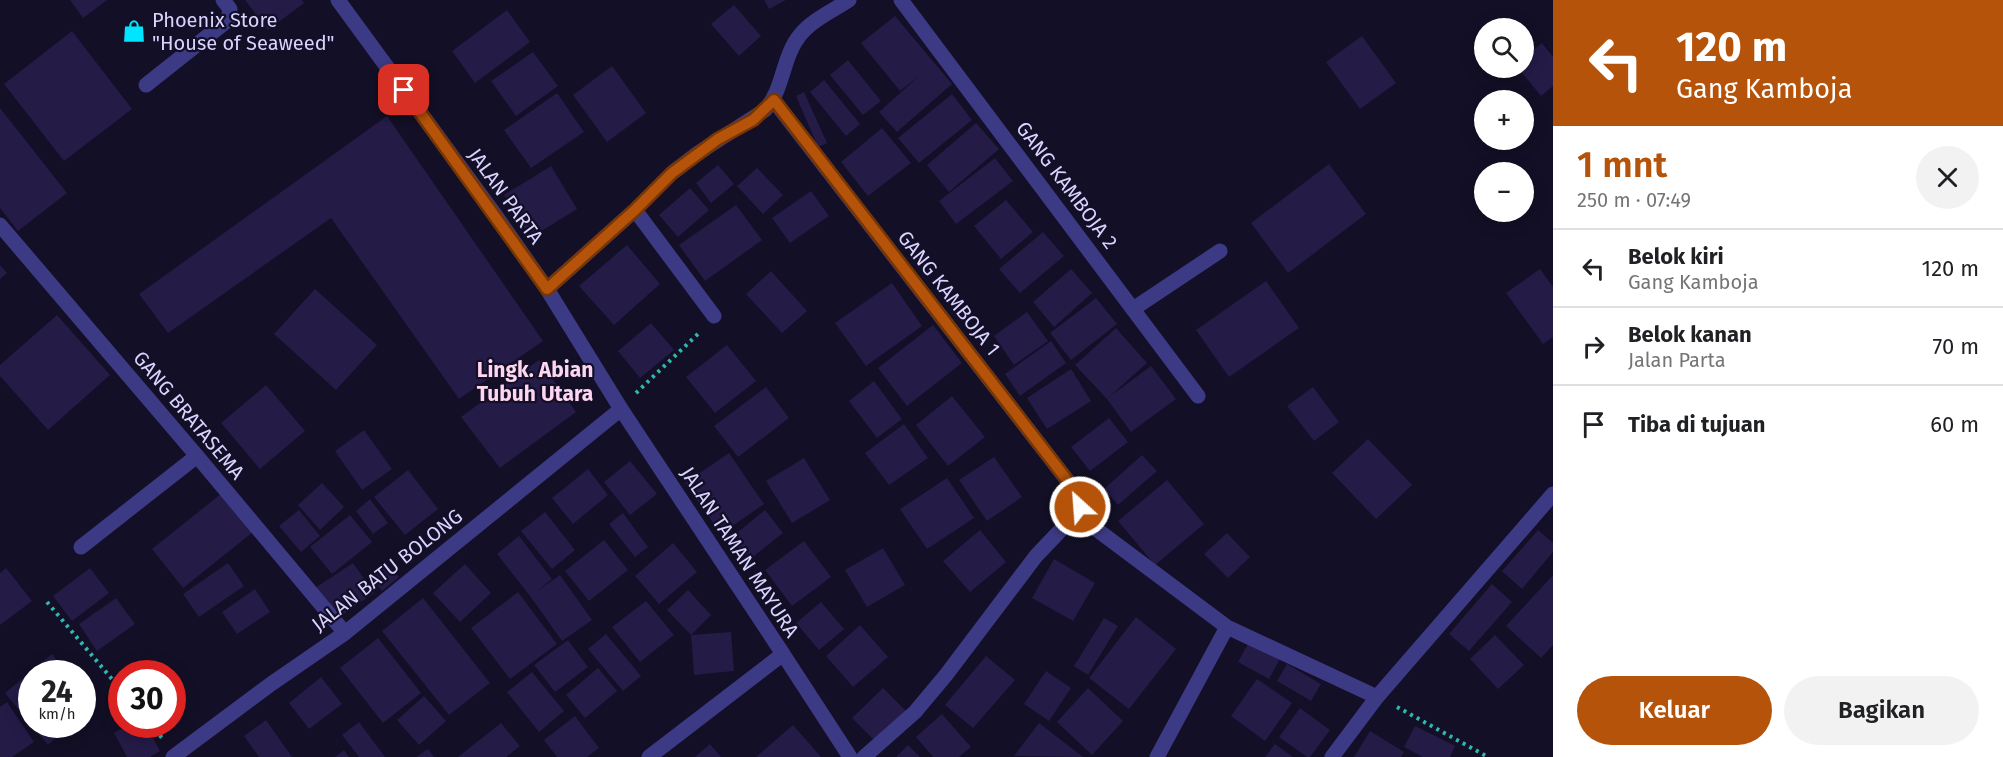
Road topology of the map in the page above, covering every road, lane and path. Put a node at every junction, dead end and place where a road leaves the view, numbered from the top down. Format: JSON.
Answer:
{"nodes":[{"id":1,"x":223,"y":0,"type":"edge"},
{"id":2,"x":338,"y":0,"type":"edge"},
{"id":3,"x":849,"y":0,"type":"edge"},
{"id":4,"x":902,"y":0,"type":"edge"},
{"id":5,"x":146,"y":85,"type":"dead end"},
{"id":6,"x":774,"y":100,"type":"junction"},
{"id":7,"x":635,"y":210,"type":"junction"},
{"id":8,"x":0,"y":225,"type":"edge"},
{"id":9,"x":1220,"y":251,"type":"dead end"},
{"id":10,"x":547,"y":289,"type":"junction"},
{"id":11,"x":1133,"y":309,"type":"junction"},
{"id":12,"x":714,"y":316,"type":"joint"},
{"id":13,"x":1198,"y":396,"type":"dead end"},
{"id":14,"x":621,"y":408,"type":"junction"},
{"id":15,"x":631,"y":422,"type":"joint"},
{"id":16,"x":197,"y":456,"type":"junction"},
{"id":17,"x":1551,"y":502,"type":"edge"},
{"id":18,"x":1076,"y":514,"type":"junction"},
{"id":19,"x":81,"y":548,"type":"dead end"},
{"id":20,"x":47,"y":602,"type":"dead end"},
{"id":21,"x":1227,"y":627,"type":"junction"},
{"id":22,"x":345,"y":633,"type":"junction"},
{"id":23,"x":783,"y":654,"type":"junction"},
{"id":24,"x":108,"y":674,"type":"edge"},
{"id":25,"x":1377,"y":697,"type":"junction"},
{"id":26,"x":173,"y":757,"type":"edge"},
{"id":27,"x":649,"y":757,"type":"edge"},
{"id":28,"x":850,"y":757,"type":"edge"},
{"id":29,"x":864,"y":757,"type":"edge"},
{"id":30,"x":1157,"y":757,"type":"edge"},
{"id":31,"x":1332,"y":757,"type":"edge"},
{"id":32,"x":1488,"y":757,"type":"edge"}],
"edges":[{"from":1,"to":5,"type":"street"},
{"from":2,"to":10,"type":"street","name":"JALAN PARTA"},
{"from":3,"to":6,"type":"street"},
{"from":4,"to":11,"type":"street","name":"GANG KAMBOJA 2"},
{"from":6,"to":7,"type":"street"},
{"from":6,"to":18,"type":"street","name":"GANG KAMBOJA 1"},
{"from":7,"to":10,"type":"street"},
{"from":7,"to":12,"type":"street"},
{"from":8,"to":16,"type":"street","name":"GANG BRATASEMA"},
{"from":9,"to":11,"type":"street"},
{"from":10,"to":14,"type":"street","name":"JALAN PARTA"},
{"from":11,"to":13,"type":"street","name":"GANG KAMBOJA 2"},
{"from":12,"to":14,"type":"path"},
{"from":14,"to":15,"type":"street","name":"JALAN PARTA"},
{"from":14,"to":22,"type":"street","name":"JALAN BATU BOLONG"},
{"from":15,"to":23,"type":"street","name":"JALAN TAMAN MAYURA"},
{"from":16,"to":19,"type":"street"},
{"from":16,"to":22,"type":"street","name":"GANG BRATASEMA"},
{"from":17,"to":25,"type":"street"},
{"from":18,"to":21,"type":"street"},
{"from":18,"to":29,"type":"street"},
{"from":20,"to":24,"type":"path"},
{"from":21,"to":25,"type":"street"},
{"from":21,"to":30,"type":"street"},
{"from":22,"to":26,"type":"street","name":"JALAN BATU BOLONG"},
{"from":23,"to":27,"type":"street","name":"JALAN TAMAN MAYURA"},
{"from":23,"to":28,"type":"street"},
{"from":25,"to":31,"type":"street"},
{"from":25,"to":32,"type":"path"}]}
